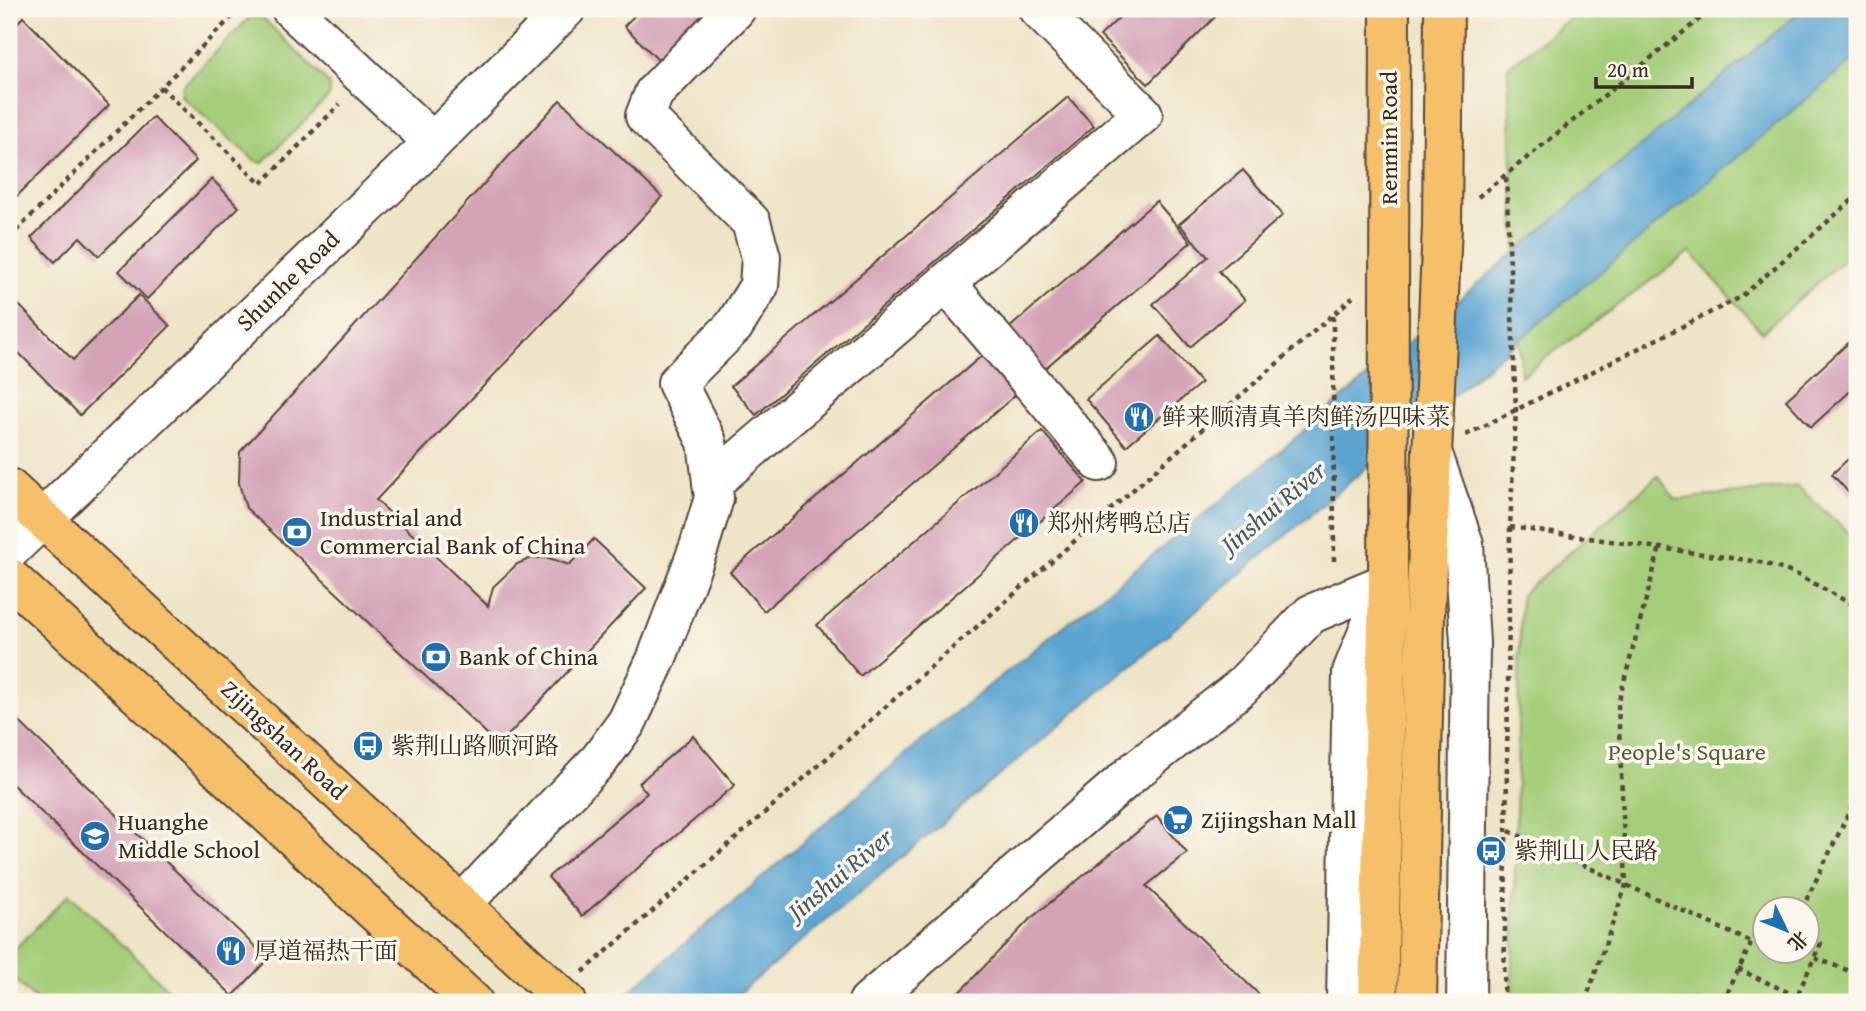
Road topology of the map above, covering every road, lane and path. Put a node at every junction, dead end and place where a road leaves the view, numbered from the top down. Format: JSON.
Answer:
{"nodes":[{"id":1,"x":240,"y":9,"type":"edge"},
{"id":2,"x":291,"y":9,"type":"edge"},
{"id":3,"x":566,"y":9,"type":"edge"},
{"id":4,"x":736,"y":9,"type":"edge"},
{"id":5,"x":1038,"y":9,"type":"edge"},
{"id":6,"x":1390,"y":9,"type":"edge"},
{"id":7,"x":1444,"y":9,"type":"edge"},
{"id":8,"x":1712,"y":9,"type":"edge"},
{"id":9,"x":365,"y":78,"type":"junction"},
{"id":10,"x":161,"y":87,"type":"junction"},
{"id":11,"x":433,"y":142,"type":"junction"},
{"id":12,"x":1506,"y":174,"type":"junction"},
{"id":13,"x":1857,"y":196,"type":"edge"},
{"id":14,"x":1442,"y":226,"type":"junction"},
{"id":15,"x":9,"y":238,"type":"edge"},
{"id":16,"x":1388,"y":266,"type":"junction"},
{"id":17,"x":946,"y":283,"type":"junction"},
{"id":18,"x":1333,"y":315,"type":"junction"},
{"id":19,"x":1516,"y":409,"type":"junction"},
{"id":20,"x":1432,"y":452,"type":"junction"},
{"id":21,"x":1099,"y":462,"type":"dead end"},
{"id":22,"x":712,"y":483,"type":"junction"},
{"id":23,"x":9,"y":488,"type":"edge"},
{"id":24,"x":42,"y":518,"type":"junction"},
{"id":25,"x":1510,"y":527,"type":"junction"},
{"id":26,"x":1334,"y":544,"type":"dead end"},
{"id":27,"x":1660,"y":547,"type":"junction"},
{"id":28,"x":9,"y":551,"type":"edge"},
{"id":29,"x":9,"y":577,"type":"edge"},
{"id":30,"x":1388,"y":582,"type":"junction"},
{"id":31,"x":1857,"y":607,"type":"edge"},
{"id":32,"x":1857,"y":796,"type":"edge"},
{"id":33,"x":1508,"y":831,"type":"junction"},
{"id":34,"x":1626,"y":885,"type":"junction"},
{"id":35,"x":1809,"y":895,"type":"edge"},
{"id":36,"x":462,"y":904,"type":"junction"},
{"id":37,"x":1750,"y":942,"type":"edge"},
{"id":38,"x":1750,"y":944,"type":"edge"},
{"id":39,"x":1820,"y":960,"type":"edge"},
{"id":40,"x":1812,"y":965,"type":"edge"},
{"id":41,"x":1738,"y":970,"type":"junction"},
{"id":42,"x":1857,"y":974,"type":"edge"},
{"id":43,"x":566,"y":999,"type":"edge"},
{"id":44,"x":1795,"y":999,"type":"edge"},
{"id":45,"x":473,"y":1002,"type":"edge"},
{"id":46,"x":868,"y":1002,"type":"edge"},
{"id":47,"x":1346,"y":1002,"type":"edge"},
{"id":48,"x":1378,"y":1002,"type":"edge"},
{"id":49,"x":1418,"y":1002,"type":"edge"},
{"id":50,"x":1466,"y":1002,"type":"edge"},
{"id":51,"x":1504,"y":1002,"type":"edge"},
{"id":52,"x":1585,"y":1002,"type":"edge"},
{"id":53,"x":1723,"y":1002,"type":"edge"}],
"edges":[{"from":1,"to":10,"type":"path"},
{"from":2,"to":9,"type":"street"},
{"from":3,"to":11,"type":"street","name":"Shunhe Road"},
{"from":4,"to":22,"type":"street"},
{"from":5,"to":17,"type":"street"},
{"from":6,"to":16,"type":"main road","name":"Renmin Road"},
{"from":7,"to":14,"type":"main road"},
{"from":8,"to":12,"type":"path"},
{"from":9,"to":10,"type":"path"},
{"from":9,"to":11,"type":"street"},
{"from":10,"to":15,"type":"path"},
{"from":11,"to":24,"type":"street","name":"Shunhe Road"},
{"from":12,"to":14,"type":"path"},
{"from":12,"to":19,"type":"path"},
{"from":13,"to":19,"type":"path"},
{"from":14,"to":20,"type":"main road"},
{"from":16,"to":18,"type":"path"},
{"from":16,"to":30,"type":"main road","name":"Renmin Road"},
{"from":17,"to":21,"type":"street"},
{"from":17,"to":22,"type":"street"},
{"from":18,"to":26,"type":"path"},
{"from":18,"to":43,"type":"path"},
{"from":19,"to":20,"type":"path"},
{"from":19,"to":25,"type":"path"},
{"from":20,"to":49,"type":"main road"},
{"from":20,"to":50,"type":"street"},
{"from":22,"to":36,"type":"street"},
{"from":23,"to":24,"type":"main road","name":"Zijingshan Road"},
{"from":24,"to":28,"type":"street","name":"Shunhe Road"},
{"from":24,"to":36,"type":"main road","name":"Zijingshan Road"},
{"from":25,"to":27,"type":"path"},
{"from":25,"to":33,"type":"path"},
{"from":27,"to":31,"type":"path"},
{"from":27,"to":34,"type":"path"},
{"from":29,"to":45,"type":"main road"},
{"from":30,"to":46,"type":"street"},
{"from":30,"to":47,"type":"street"},
{"from":30,"to":48,"type":"main road","name":"Renmin Road"},
{"from":32,"to":35,"type":"path"},
{"from":33,"to":34,"type":"path"},
{"from":33,"to":51,"type":"path"},
{"from":34,"to":37,"type":"path"},
{"from":34,"to":52,"type":"path"},
{"from":36,"to":43,"type":"main road","name":"Zijingshan Road"},
{"from":38,"to":41,"type":"path"},
{"from":39,"to":42,"type":"path"},
{"from":40,"to":44,"type":"path"},
{"from":41,"to":44,"type":"path"},
{"from":41,"to":53,"type":"path"}]}
